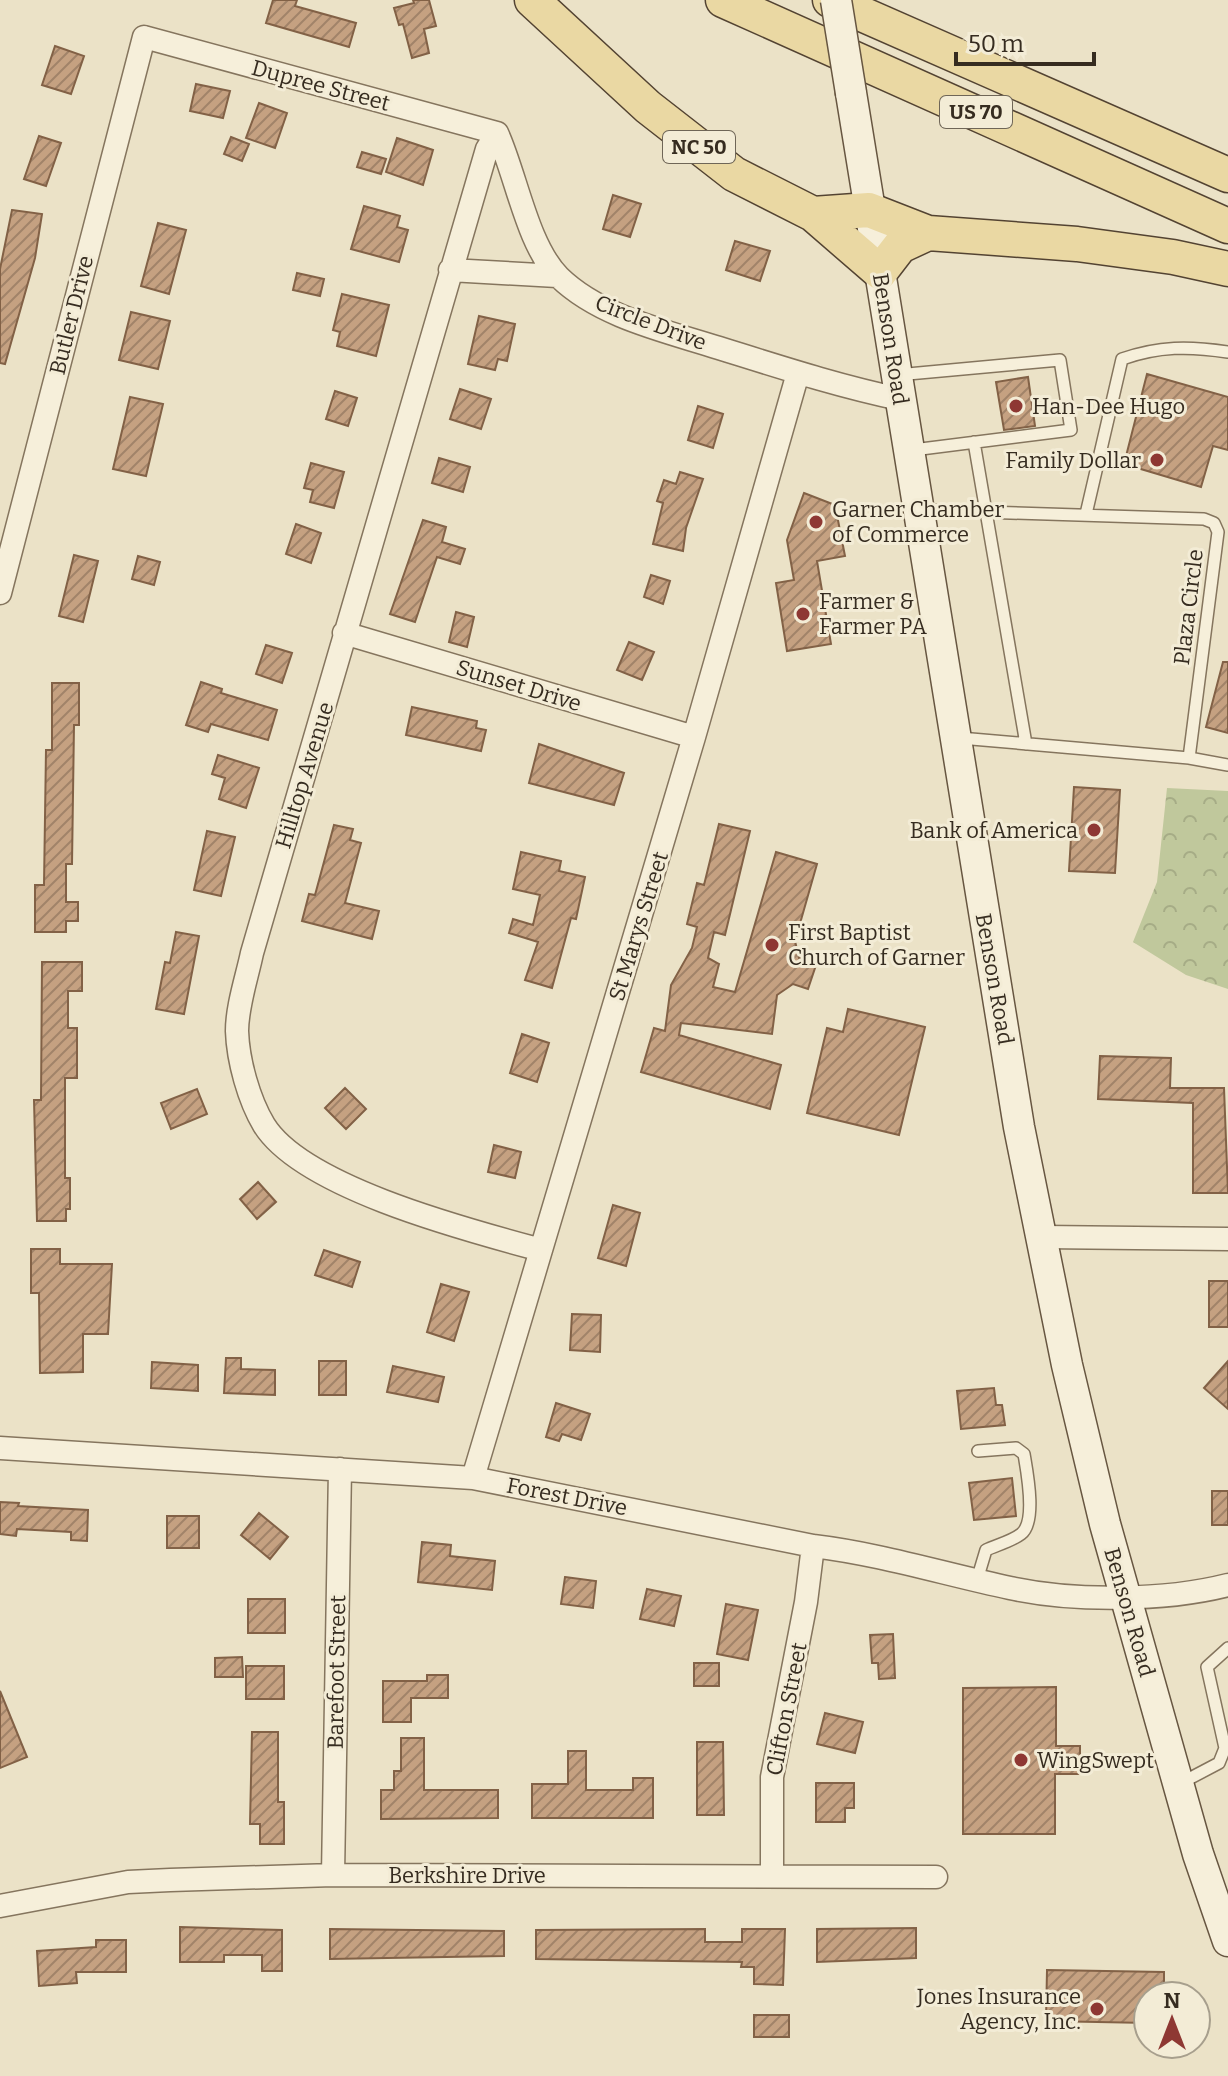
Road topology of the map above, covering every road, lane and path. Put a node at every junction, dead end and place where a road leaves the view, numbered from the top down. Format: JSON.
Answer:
{"nodes":[{"id":1,"x":532,"y":0,"type":"edge"},
{"id":2,"x":723,"y":0,"type":"edge"},
{"id":3,"x":830,"y":0,"type":"edge"},
{"id":4,"x":836,"y":0,"type":"edge"},
{"id":5,"x":144,"y":37,"type":"joint"},
{"id":6,"x":497,"y":133,"type":"junction"},
{"id":7,"x":1228,"y":175,"type":"edge"},
{"id":8,"x":869,"y":210,"type":"junction"},
{"id":9,"x":813,"y":214,"type":"junction"},
{"id":10,"x":1228,"y":226,"type":"edge"},
{"id":11,"x":928,"y":233,"type":"junction"},
{"id":12,"x":1228,"y":269,"type":"edge"},
{"id":13,"x":450,"y":270,"type":"junction"},
{"id":14,"x":880,"y":272,"type":"junction"},
{"id":15,"x":557,"y":276,"type":"junction"},
{"id":16,"x":1228,"y":352,"type":"edge"},
{"id":17,"x":798,"y":373,"type":"junction"},
{"id":18,"x":898,"y":387,"type":"junction"},
{"id":19,"x":974,"y":442,"type":"junction"},
{"id":20,"x":909,"y":450,"type":"junction"},
{"id":21,"x":918,"y":510,"type":"junction"},
{"id":22,"x":984,"y":511,"type":"junction"},
{"id":23,"x":1086,"y":514,"type":"junction"},
{"id":24,"x":0,"y":593,"type":"edge"},
{"id":25,"x":344,"y":633,"type":"junction"},
{"id":26,"x":694,"y":737,"type":"junction"},
{"id":27,"x":955,"y":737,"type":"junction"},
{"id":28,"x":1026,"y":744,"type":"junction"},
{"id":29,"x":1189,"y":758,"type":"junction"},
{"id":30,"x":1228,"y":765,"type":"edge"},
{"id":31,"x":1043,"y":1237,"type":"junction"},
{"id":32,"x":1228,"y":1239,"type":"edge"},
{"id":33,"x":541,"y":1250,"type":"junction"},
{"id":34,"x":0,"y":1448,"type":"edge"},
{"id":35,"x":978,"y":1451,"type":"dead end"},
{"id":36,"x":340,"y":1469,"type":"junction"},
{"id":37,"x":473,"y":1478,"type":"junction"},
{"id":38,"x":813,"y":1546,"type":"junction"},
{"id":39,"x":977,"y":1580,"type":"junction"},
{"id":40,"x":1228,"y":1585,"type":"edge"},
{"id":41,"x":1126,"y":1598,"type":"junction"},
{"id":42,"x":1228,"y":1648,"type":"edge"},
{"id":43,"x":1179,"y":1784,"type":"junction"},
{"id":44,"x":772,"y":1874,"type":"junction"},
{"id":45,"x":333,"y":1875,"type":"junction"},
{"id":46,"x":936,"y":1877,"type":"dead end"},
{"id":47,"x":0,"y":1906,"type":"edge"},
{"id":48,"x":1228,"y":1941,"type":"edge"}],
"edges":[{"from":1,"to":9,"type":"main road","number":"NC 50"},
{"from":2,"to":10,"type":"main road","number":"US 70"},
{"from":3,"to":7,"type":"main road","number":"US 70"},
{"from":4,"to":8,"type":"main road","name":"Benson Road","bridge":true},
{"from":5,"to":6,"type":"street","name":"Dupree Street"},
{"from":5,"to":24,"type":"street","name":"Butler Drive"},
{"from":6,"to":13,"type":"street","name":"Hilltop Avenue"},
{"from":6,"to":15,"type":"street","name":"Circle Drive"},
{"from":8,"to":9,"type":"main road"},
{"from":8,"to":11,"type":"main road"},
{"from":8,"to":14,"type":"main road","name":"Benson Road"},
{"from":9,"to":14,"type":"main road","number":"NC 50"},
{"from":11,"to":12,"type":"main road"},
{"from":11,"to":14,"type":"main road"},
{"from":13,"to":15,"type":"street"},
{"from":13,"to":25,"type":"street","name":"Hilltop Avenue"},
{"from":14,"to":18,"type":"main road","name":"Benson Road"},
{"from":15,"to":17,"type":"street","name":"Circle Drive"},
{"from":16,"to":23,"type":"lane"},
{"from":17,"to":18,"type":"street","name":"Circle Drive"},
{"from":17,"to":26,"type":"street","name":"St Marys Street"},
{"from":18,"to":19,"type":"lane"},
{"from":18,"to":20,"type":"main road","name":"Benson Road"},
{"from":19,"to":20,"type":"lane"},
{"from":19,"to":22,"type":"lane"},
{"from":20,"to":21,"type":"main road","name":"Benson Road"},
{"from":21,"to":22,"type":"lane","name":"Plaza Circle"},
{"from":21,"to":27,"type":"main road","name":"Benson Road"},
{"from":22,"to":23,"type":"lane","name":"Plaza Circle"},
{"from":22,"to":28,"type":"lane"},
{"from":23,"to":29,"type":"lane","name":"Plaza Circle"},
{"from":25,"to":26,"type":"street","name":"Sunset Drive"},
{"from":25,"to":33,"type":"street","name":"Hilltop Avenue"},
{"from":26,"to":33,"type":"street","name":"St Marys Street"},
{"from":27,"to":28,"type":"lane"},
{"from":27,"to":31,"type":"main road","name":"Benson Road"},
{"from":28,"to":29,"type":"lane"},
{"from":29,"to":30,"type":"lane"},
{"from":31,"to":32,"type":"street"},
{"from":31,"to":41,"type":"main road","name":"Benson Road"},
{"from":33,"to":37,"type":"street","name":"St Marys Street"},
{"from":34,"to":36,"type":"street","name":"Forest Drive"},
{"from":35,"to":39,"type":"lane"},
{"from":36,"to":37,"type":"street","name":"Forest Drive"},
{"from":36,"to":45,"type":"street","name":"Barefoot Street"},
{"from":37,"to":38,"type":"street","name":"Forest Drive"},
{"from":38,"to":39,"type":"street","name":"Forest Drive"},
{"from":38,"to":44,"type":"street","name":"Clifton Street"},
{"from":39,"to":41,"type":"street","name":"Forest Drive"},
{"from":40,"to":41,"type":"street","name":"Forest Drive"},
{"from":41,"to":43,"type":"main road","name":"Benson Road"},
{"from":42,"to":43,"type":"lane"},
{"from":43,"to":48,"type":"main road","name":"Benson Road"},
{"from":44,"to":45,"type":"street","name":"Berkshire Drive"},
{"from":44,"to":46,"type":"street","name":"Berkshire Drive"},
{"from":45,"to":47,"type":"street","name":"Berkshire Drive"}]}
